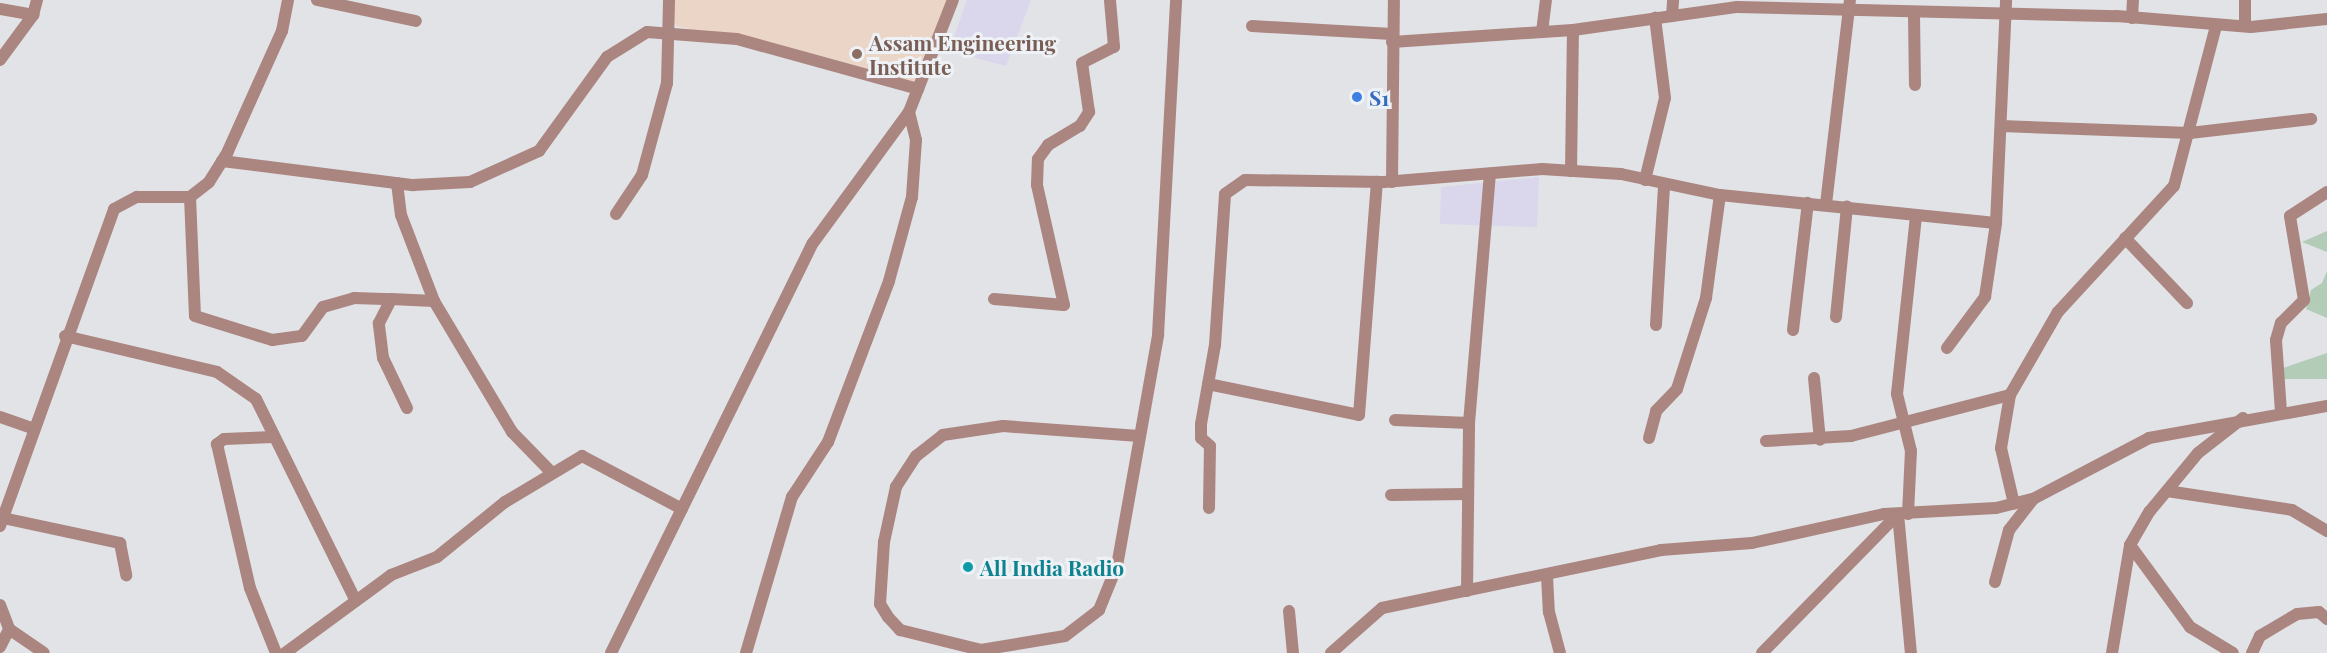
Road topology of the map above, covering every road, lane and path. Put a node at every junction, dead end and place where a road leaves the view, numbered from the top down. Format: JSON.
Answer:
{"nodes":[{"id":1,"x":37,"y":0,"type":"edge"},
{"id":2,"x":288,"y":0,"type":"edge"},
{"id":3,"x":317,"y":0,"type":"edge"},
{"id":4,"x":669,"y":0,"type":"edge"},
{"id":5,"x":953,"y":0,"type":"edge"},
{"id":6,"x":1110,"y":0,"type":"edge"},
{"id":7,"x":1176,"y":0,"type":"edge"},
{"id":8,"x":1394,"y":0,"type":"edge"},
{"id":9,"x":1546,"y":0,"type":"edge"},
{"id":10,"x":1673,"y":0,"type":"edge"},
{"id":11,"x":1850,"y":0,"type":"edge"},
{"id":12,"x":2006,"y":0,"type":"edge"},
{"id":13,"x":2133,"y":0,"type":"edge"},
{"id":14,"x":2245,"y":0,"type":"edge"},
{"id":15,"x":0,"y":9,"type":"edge"},
{"id":16,"x":1848,"y":14,"type":"junction"},
{"id":17,"x":33,"y":15,"type":"junction"},
{"id":18,"x":1914,"y":15,"type":"junction"},
{"id":19,"x":2006,"y":15,"type":"junction"},
{"id":20,"x":1672,"y":16,"type":"junction"},
{"id":21,"x":1655,"y":18,"type":"junction"},
{"id":22,"x":2132,"y":18,"type":"junction"},
{"id":23,"x":2327,"y":19,"type":"edge"},
{"id":24,"x":416,"y":21,"type":"dead end"},
{"id":25,"x":1252,"y":26,"type":"dead end"},
{"id":26,"x":2216,"y":26,"type":"junction"},
{"id":27,"x":2245,"y":26,"type":"junction"},
{"id":28,"x":1573,"y":30,"type":"junction"},
{"id":29,"x":1542,"y":32,"type":"junction"},
{"id":30,"x":668,"y":33,"type":"junction"},
{"id":31,"x":1392,"y":38,"type":"junction"},
{"id":32,"x":0,"y":60,"type":"edge"},
{"id":33,"x":1915,"y":85,"type":"dead end"},
{"id":34,"x":918,"y":89,"type":"junction"},
{"id":35,"x":909,"y":112,"type":"junction"},
{"id":36,"x":2311,"y":119,"type":"dead end"},
{"id":37,"x":2001,"y":126,"type":"junction"},
{"id":38,"x":2190,"y":133,"type":"junction"},
{"id":39,"x":222,"y":160,"type":"junction"},
{"id":40,"x":1571,"y":171,"type":"junction"},
{"id":41,"x":1490,"y":174,"type":"junction"},
{"id":42,"x":1645,"y":180,"type":"junction"},
{"id":43,"x":1377,"y":182,"type":"junction"},
{"id":44,"x":1392,"y":182,"type":"junction"},
{"id":45,"x":397,"y":183,"type":"junction"},
{"id":46,"x":1664,"y":184,"type":"junction"},
{"id":47,"x":2327,"y":192,"type":"edge"},
{"id":48,"x":1720,"y":195,"type":"junction"},
{"id":49,"x":190,"y":197,"type":"junction"},
{"id":50,"x":1808,"y":203,"type":"junction"},
{"id":51,"x":1826,"y":204,"type":"junction"},
{"id":52,"x":1847,"y":207,"type":"junction"},
{"id":53,"x":616,"y":214,"type":"dead end"},
{"id":54,"x":1916,"y":217,"type":"junction"},
{"id":55,"x":1996,"y":224,"type":"junction"},
{"id":56,"x":2126,"y":238,"type":"junction"},
{"id":57,"x":391,"y":299,"type":"junction"},
{"id":58,"x":994,"y":299,"type":"dead end"},
{"id":59,"x":434,"y":301,"type":"junction"},
{"id":60,"x":2187,"y":303,"type":"dead end"},
{"id":61,"x":1836,"y":317,"type":"dead end"},
{"id":62,"x":1656,"y":325,"type":"dead end"},
{"id":63,"x":1793,"y":330,"type":"dead end"},
{"id":64,"x":65,"y":336,"type":"junction"},
{"id":65,"x":1947,"y":348,"type":"dead end"},
{"id":66,"x":1814,"y":378,"type":"dead end"},
{"id":67,"x":1208,"y":384,"type":"junction"},
{"id":68,"x":2010,"y":395,"type":"junction"},
{"id":69,"x":2327,"y":406,"type":"edge"},
{"id":70,"x":407,"y":408,"type":"dead end"},
{"id":71,"x":2281,"y":412,"type":"junction"},
{"id":72,"x":0,"y":417,"type":"edge"},
{"id":73,"x":2244,"y":418,"type":"junction"},
{"id":74,"x":1395,"y":420,"type":"dead end"},
{"id":75,"x":1904,"y":422,"type":"junction"},
{"id":76,"x":1469,"y":423,"type":"junction"},
{"id":77,"x":32,"y":428,"type":"junction"},
{"id":78,"x":1139,"y":436,"type":"junction"},
{"id":79,"x":274,"y":437,"type":"junction"},
{"id":80,"x":1649,"y":438,"type":"dead end"},
{"id":81,"x":1820,"y":440,"type":"junction"},
{"id":82,"x":1766,"y":441,"type":"dead end"},
{"id":83,"x":552,"y":473,"type":"junction"},
{"id":84,"x":2167,"y":491,"type":"junction"},
{"id":85,"x":1468,"y":494,"type":"junction"},
{"id":86,"x":1391,"y":495,"type":"dead end"},
{"id":87,"x":2033,"y":499,"type":"junction"},
{"id":88,"x":2014,"y":504,"type":"junction"},
{"id":89,"x":1209,"y":508,"type":"dead end"},
{"id":90,"x":682,"y":509,"type":"junction"},
{"id":91,"x":1903,"y":514,"type":"junction"},
{"id":92,"x":1,"y":522,"type":"edge"},
{"id":93,"x":2327,"y":531,"type":"edge"},
{"id":94,"x":2130,"y":545,"type":"junction"},
{"id":95,"x":126,"y":575,"type":"dead end"},
{"id":96,"x":1547,"y":576,"type":"junction"},
{"id":97,"x":1995,"y":582,"type":"dead end"},
{"id":98,"x":1467,"y":591,"type":"junction"},
{"id":99,"x":356,"y":601,"type":"junction"},
{"id":100,"x":0,"y":605,"type":"edge"},
{"id":101,"x":1289,"y":611,"type":"dead end"},
{"id":102,"x":2327,"y":619,"type":"edge"},
{"id":103,"x":9,"y":629,"type":"junction"},
{"id":104,"x":0,"y":646,"type":"edge"},
{"id":105,"x":44,"y":653,"type":"edge"},
{"id":106,"x":276,"y":653,"type":"edge"},
{"id":107,"x":285,"y":653,"type":"edge"},
{"id":108,"x":611,"y":653,"type":"edge"},
{"id":109,"x":746,"y":653,"type":"edge"},
{"id":110,"x":1293,"y":653,"type":"edge"},
{"id":111,"x":1331,"y":653,"type":"edge"},
{"id":112,"x":1560,"y":653,"type":"edge"},
{"id":113,"x":1762,"y":653,"type":"edge"},
{"id":114,"x":1911,"y":653,"type":"edge"},
{"id":115,"x":2112,"y":653,"type":"edge"},
{"id":116,"x":2233,"y":653,"type":"edge"},
{"id":117,"x":2252,"y":653,"type":"edge"}],
"edges":[{"from":1,"to":17,"type":"street"},
{"from":2,"to":39,"type":"street"},
{"from":3,"to":24,"type":"street"},
{"from":4,"to":30,"type":"street"},
{"from":5,"to":34,"type":"street"},
{"from":6,"to":58,"type":"street"},
{"from":7,"to":78,"type":"street"},
{"from":8,"to":31,"type":"street"},
{"from":9,"to":29,"type":"street"},
{"from":10,"to":20,"type":"street"},
{"from":11,"to":16,"type":"street"},
{"from":12,"to":19,"type":"street"},
{"from":13,"to":22,"type":"street"},
{"from":14,"to":27,"type":"street"},
{"from":15,"to":17,"type":"street"},
{"from":16,"to":18,"type":"street"},
{"from":16,"to":20,"type":"street"},
{"from":16,"to":51,"type":"street"},
{"from":17,"to":32,"type":"street"},
{"from":18,"to":19,"type":"street"},
{"from":18,"to":33,"type":"street"},
{"from":19,"to":22,"type":"street"},
{"from":19,"to":37,"type":"street"},
{"from":20,"to":21,"type":"street"},
{"from":21,"to":28,"type":"street"},
{"from":21,"to":42,"type":"street"},
{"from":22,"to":26,"type":"street"},
{"from":23,"to":27,"type":"street"},
{"from":25,"to":31,"type":"street"},
{"from":26,"to":27,"type":"street"},
{"from":26,"to":38,"type":"street"},
{"from":28,"to":29,"type":"street"},
{"from":28,"to":40,"type":"street"},
{"from":29,"to":31,"type":"street"},
{"from":30,"to":34,"type":"street"},
{"from":30,"to":45,"type":"street"},
{"from":30,"to":53,"type":"street"},
{"from":31,"to":44,"type":"street"},
{"from":34,"to":35,"type":"street"},
{"from":35,"to":90,"type":"street"},
{"from":35,"to":109,"type":"street"},
{"from":36,"to":38,"type":"street"},
{"from":37,"to":38,"type":"street"},
{"from":37,"to":55,"type":"street"},
{"from":38,"to":56,"type":"street"},
{"from":39,"to":45,"type":"street"},
{"from":39,"to":49,"type":"street"},
{"from":40,"to":41,"type":"street"},
{"from":40,"to":42,"type":"street"},
{"from":41,"to":44,"type":"street"},
{"from":41,"to":76,"type":"street"},
{"from":42,"to":46,"type":"street"},
{"from":43,"to":44,"type":"street"},
{"from":43,"to":67,"type":"street"},
{"from":43,"to":67,"type":"street"},
{"from":45,"to":59,"type":"street"},
{"from":46,"to":48,"type":"street"},
{"from":46,"to":62,"type":"street"},
{"from":47,"to":71,"type":"street"},
{"from":48,"to":50,"type":"street"},
{"from":48,"to":80,"type":"street"},
{"from":49,"to":57,"type":"street"},
{"from":49,"to":64,"type":"street"},
{"from":50,"to":51,"type":"street"},
{"from":50,"to":63,"type":"street"},
{"from":51,"to":52,"type":"street"},
{"from":52,"to":54,"type":"street"},
{"from":52,"to":61,"type":"street"},
{"from":54,"to":55,"type":"street"},
{"from":54,"to":75,"type":"street"},
{"from":55,"to":65,"type":"street"},
{"from":56,"to":60,"type":"street"},
{"from":56,"to":68,"type":"street"},
{"from":57,"to":59,"type":"street"},
{"from":57,"to":70,"type":"street"},
{"from":59,"to":83,"type":"street"},
{"from":64,"to":77,"type":"street"},
{"from":64,"to":79,"type":"street"},
{"from":66,"to":81,"type":"street"},
{"from":67,"to":89,"type":"street"},
{"from":68,"to":75,"type":"street"},
{"from":68,"to":88,"type":"street"},
{"from":69,"to":71,"type":"street"},
{"from":71,"to":73,"type":"street"},
{"from":72,"to":77,"type":"street"},
{"from":73,"to":84,"type":"street"},
{"from":73,"to":87,"type":"street"},
{"from":74,"to":76,"type":"street"},
{"from":75,"to":81,"type":"street"},
{"from":75,"to":91,"type":"street"},
{"from":76,"to":85,"type":"street"},
{"from":77,"to":92,"type":"street"},
{"from":78,"to":78,"type":"street"},
{"from":79,"to":99,"type":"street"},
{"from":79,"to":106,"type":"street"},
{"from":81,"to":82,"type":"street"},
{"from":83,"to":90,"type":"street"},
{"from":83,"to":99,"type":"street"},
{"from":84,"to":93,"type":"street"},
{"from":84,"to":94,"type":"street"},
{"from":85,"to":86,"type":"street"},
{"from":85,"to":98,"type":"street"},
{"from":87,"to":88,"type":"street"},
{"from":87,"to":97,"type":"street"},
{"from":88,"to":91,"type":"street"},
{"from":90,"to":108,"type":"street"},
{"from":91,"to":96,"type":"street"},
{"from":91,"to":113,"type":"street"},
{"from":91,"to":114,"type":"street"},
{"from":92,"to":95,"type":"street"},
{"from":94,"to":115,"type":"street"},
{"from":94,"to":116,"type":"street"},
{"from":96,"to":98,"type":"street"},
{"from":96,"to":112,"type":"street"},
{"from":98,"to":111,"type":"street"},
{"from":99,"to":107,"type":"street"},
{"from":100,"to":103,"type":"street"},
{"from":101,"to":110,"type":"street"},
{"from":102,"to":117,"type":"street"},
{"from":103,"to":104,"type":"street"},
{"from":103,"to":105,"type":"street"}]}
